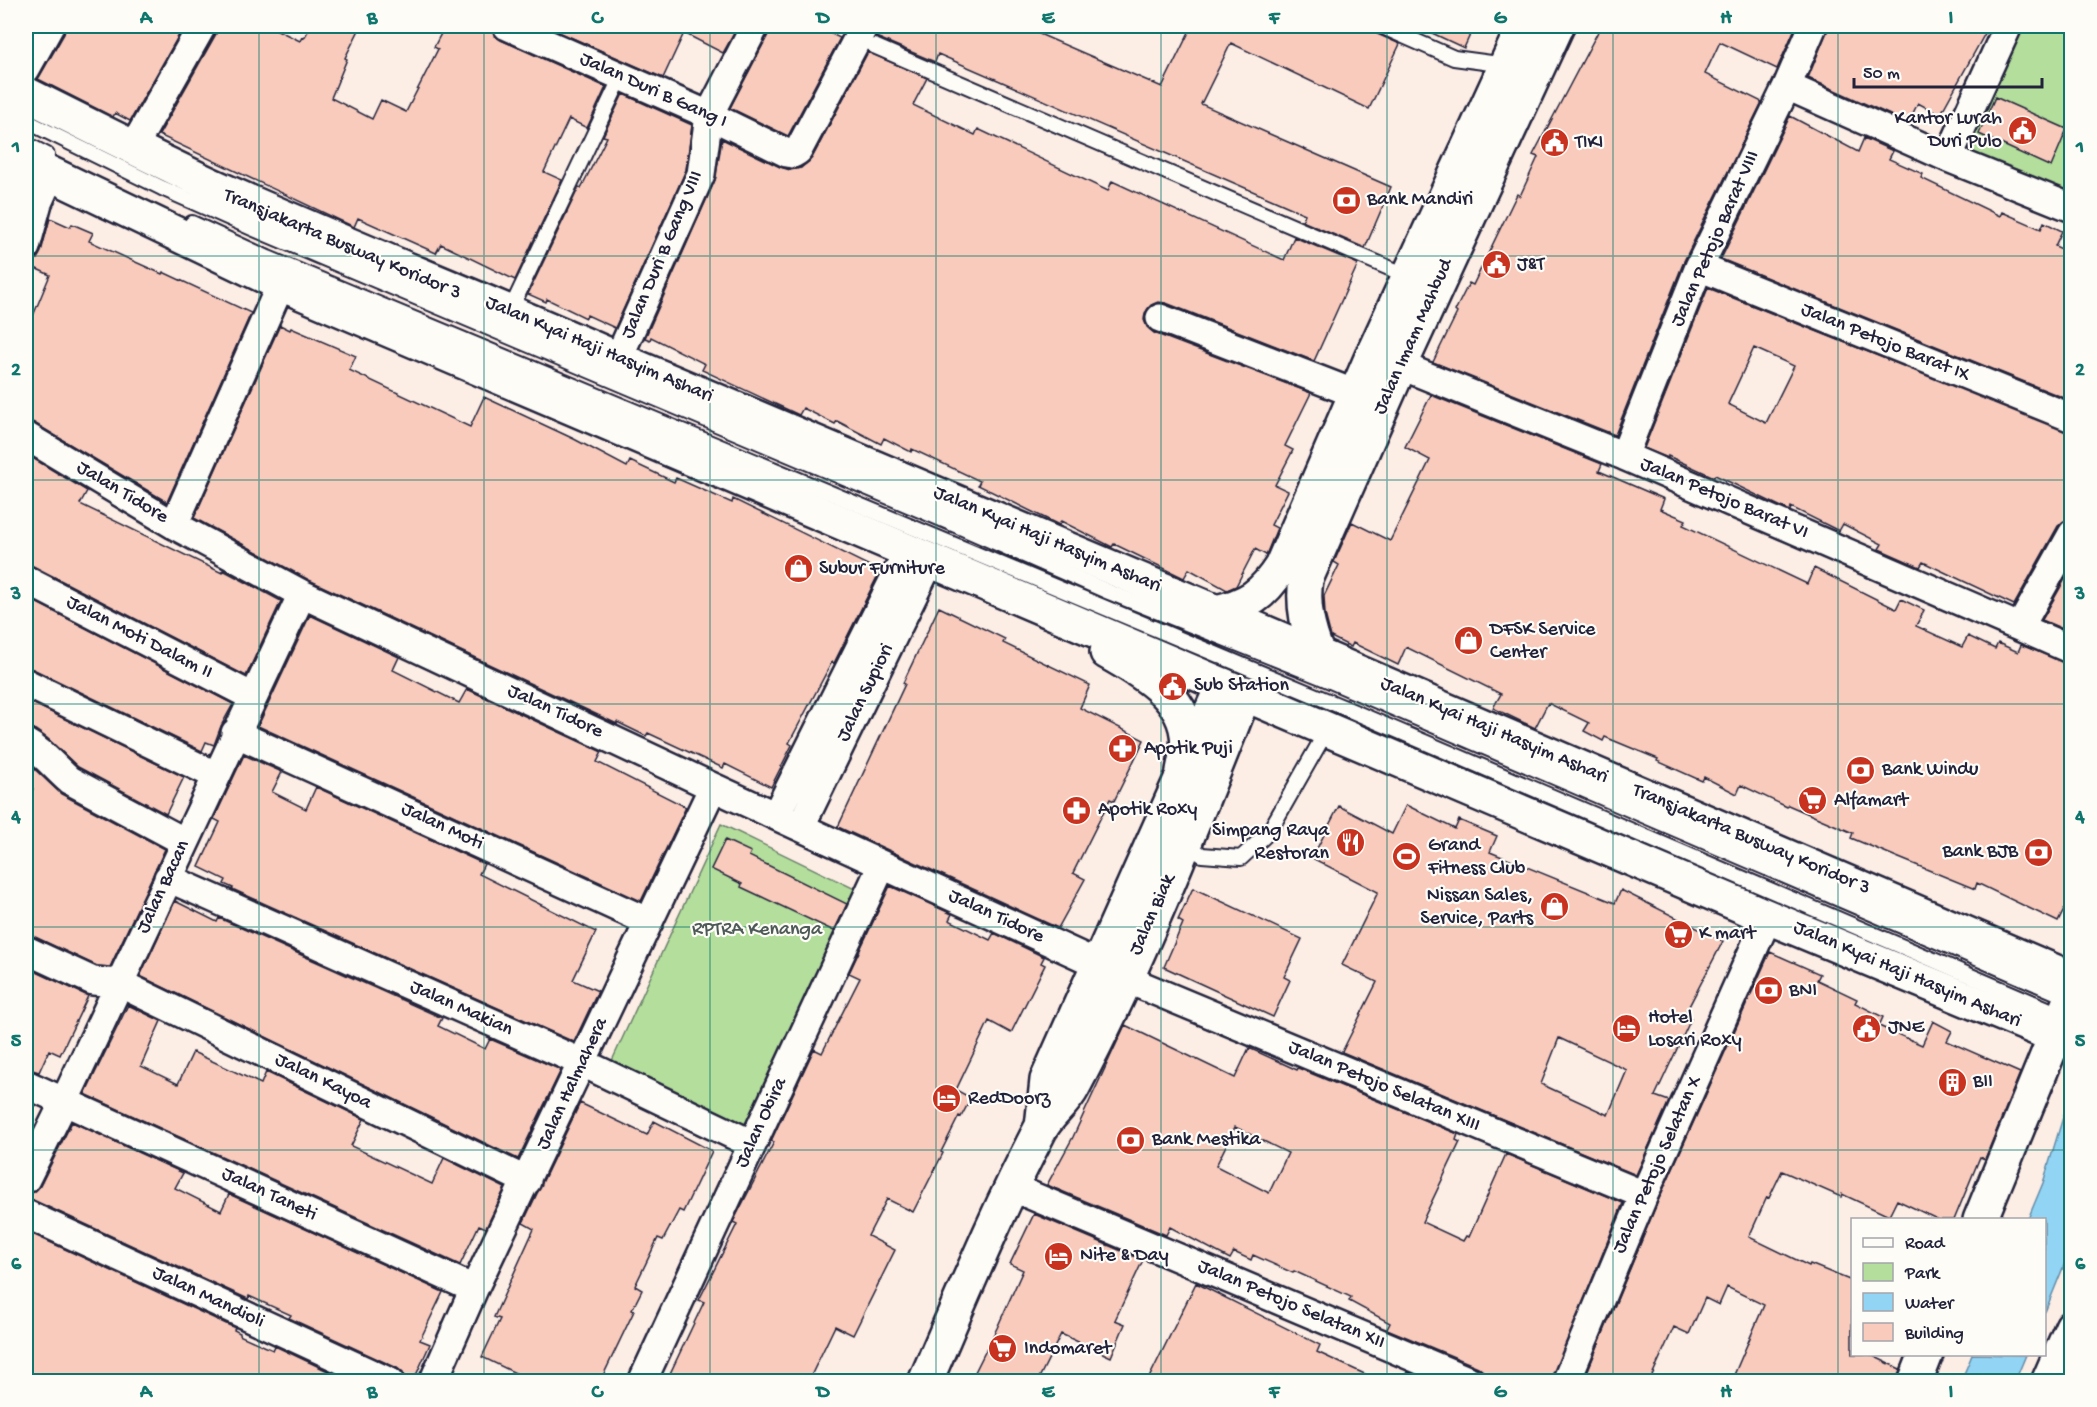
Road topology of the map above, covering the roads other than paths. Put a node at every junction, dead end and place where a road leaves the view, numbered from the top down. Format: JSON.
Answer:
{"nodes":[{"id":1,"x":50,"y":26,"type":"edge"},
{"id":2,"x":202,"y":26,"type":"edge"},
{"id":3,"x":507,"y":26,"type":"edge"},
{"id":4,"x":754,"y":26,"type":"edge"},
{"id":5,"x":1381,"y":26,"type":"edge"},
{"id":6,"x":1524,"y":26,"type":"edge"},
{"id":7,"x":1557,"y":26,"type":"edge"},
{"id":8,"x":1813,"y":26,"type":"edge"},
{"id":9,"x":2008,"y":26,"type":"edge"},
{"id":10,"x":869,"y":36,"type":"edge"},
{"id":11,"x":1506,"y":65,"type":"junction"},
{"id":12,"x":26,"y":69,"type":"edge"},
{"id":13,"x":621,"y":77,"type":"junction"},
{"id":14,"x":1787,"y":86,"type":"junction"},
{"id":15,"x":26,"y":94,"type":"edge"},
{"id":16,"x":709,"y":115,"type":"junction"},
{"id":17,"x":26,"y":122,"type":"edge"},
{"id":18,"x":26,"y":144,"type":"edge"},
{"id":19,"x":133,"y":148,"type":"junction"},
{"id":20,"x":1948,"y":158,"type":"junction"},
{"id":21,"x":44,"y":165,"type":"edge"},
{"id":22,"x":2068,"y":199,"type":"edge"},
{"id":23,"x":183,"y":220,"type":"dead end"},
{"id":24,"x":26,"y":247,"type":"edge"},
{"id":25,"x":1699,"y":267,"type":"junction"},
{"id":26,"x":1422,"y":283,"type":"junction"},
{"id":27,"x":281,"y":284,"type":"junction"},
{"id":28,"x":510,"y":311,"type":"junction"},
{"id":29,"x":1160,"y":318,"type":"dead end"},
{"id":30,"x":618,"y":359,"type":"junction"},
{"id":31,"x":1386,"y":360,"type":"junction"},
{"id":32,"x":1369,"y":399,"type":"junction"},
{"id":33,"x":2072,"y":418,"type":"edge"},
{"id":34,"x":26,"y":436,"type":"edge"},
{"id":35,"x":1624,"y":456,"type":"junction"},
{"id":36,"x":174,"y":525,"type":"junction"},
{"id":37,"x":2072,"y":534,"type":"edge"},
{"id":38,"x":920,"y":554,"type":"junction"},
{"id":39,"x":26,"y":580,"type":"edge"},
{"id":40,"x":302,"y":594,"type":"junction"},
{"id":41,"x":1018,"y":597,"type":"junction"},
{"id":42,"x":1216,"y":612,"type":"junction"},
{"id":43,"x":2020,"y":627,"type":"junction"},
{"id":44,"x":2072,"y":650,"type":"edge"},
{"id":45,"x":1318,"y":655,"type":"junction"},
{"id":46,"x":26,"y":683,"type":"edge"},
{"id":47,"x":1234,"y":689,"type":"junction"},
{"id":48,"x":253,"y":697,"type":"junction"},
{"id":49,"x":1327,"y":730,"type":"junction"},
{"id":50,"x":235,"y":733,"type":"junction"},
{"id":51,"x":26,"y":743,"type":"edge"},
{"id":52,"x":1183,"y":771,"type":"junction"},
{"id":53,"x":216,"y":775,"type":"junction"},
{"id":54,"x":713,"y":787,"type":"junction"},
{"id":55,"x":776,"y":815,"type":"junction"},
{"id":56,"x":801,"y":826,"type":"junction"},
{"id":57,"x":185,"y":842,"type":"junction"},
{"id":58,"x":1186,"y":843,"type":"junction"},
{"id":59,"x":882,"y":865,"type":"junction"},
{"id":60,"x":168,"y":878,"type":"junction"},
{"id":61,"x":1768,"y":917,"type":"junction"},
{"id":62,"x":649,"y":922,"type":"junction"},
{"id":63,"x":26,"y":950,"type":"edge"},
{"id":64,"x":1112,"y":970,"type":"junction"},
{"id":65,"x":119,"y":983,"type":"junction"},
{"id":66,"x":2067,"y":1014,"type":"edge"},
{"id":67,"x":583,"y":1063,"type":"junction"},
{"id":68,"x":26,"y":1084,"type":"edge"},
{"id":69,"x":64,"y":1102,"type":"junction"},
{"id":70,"x":752,"y":1144,"type":"junction"},
{"id":71,"x":26,"y":1179,"type":"edge"},
{"id":72,"x":527,"y":1181,"type":"junction"},
{"id":73,"x":1011,"y":1187,"type":"junction"},
{"id":74,"x":1644,"y":1195,"type":"junction"},
{"id":75,"x":26,"y":1214,"type":"edge"},
{"id":76,"x":1981,"y":1218,"type":"edge"},
{"id":77,"x":474,"y":1289,"type":"junction"},
{"id":78,"x":1925,"y":1356,"type":"edge"},
{"id":79,"x":390,"y":1382,"type":"edge"},
{"id":80,"x":433,"y":1382,"type":"edge"},
{"id":81,"x":642,"y":1382,"type":"edge"},
{"id":82,"x":925,"y":1382,"type":"edge"},
{"id":83,"x":1472,"y":1382,"type":"edge"},
{"id":84,"x":1566,"y":1382,"type":"edge"},
{"id":85,"x":1915,"y":1382,"type":"edge"}],
"edges":[{"from":1,"to":12,"type":"street"},
{"from":2,"to":19,"type":"street"},
{"from":3,"to":13,"type":"street","name":"Jalan Duri B Gang I"},
{"from":4,"to":16,"type":"street","name":"Jalan Duri B Gang VIII"},
{"from":5,"to":11,"type":"lane"},
{"from":6,"to":11,"type":"main road","name":"Jalan Imam Mahbud"},
{"from":7,"to":26,"type":"main road","name":"Jalan Imam Mahbud"},
{"from":8,"to":14,"type":"street","name":"Jalan Petojo Barat VIII"},
{"from":9,"to":20,"type":"street"},
{"from":10,"to":16,"type":"street","name":"Jalan Duri B Gang I"},
{"from":10,"to":26,"type":"lane"},
{"from":11,"to":26,"type":"main road","name":"Jalan Imam Mahbud"},
{"from":13,"to":16,"type":"street","name":"Jalan Duri B Gang I"},
{"from":13,"to":28,"type":"lane"},
{"from":14,"to":20,"type":"street"},
{"from":14,"to":25,"type":"street","name":"Jalan Petojo Barat VIII"},
{"from":15,"to":19,"type":"main road","name":"Jalan Kyai Haji Hasyim Ashari"},
{"from":16,"to":30,"type":"street","name":"Jalan Duri B Gang VIII"},
{"from":17,"to":66,"type":"lane","name":"Transjakarta Busway Koridor 3"},
{"from":18,"to":21,"type":"lane"},
{"from":19,"to":28,"type":"main road","name":"Jalan Kyai Haji Hasyim Ashari"},
{"from":20,"to":22,"type":"street"},
{"from":21,"to":24,"type":"street"},
{"from":21,"to":27,"type":"main road","name":"Jalan Kyai Haji Hasyim Ashari"},
{"from":23,"to":66,"type":"lane","name":"Transjakarta Busway Koridor 3"},
{"from":25,"to":33,"type":"street","name":"Jalan Petojo Barat IX"},
{"from":25,"to":35,"type":"street","name":"Jalan Petojo Barat VIII"},
{"from":26,"to":31,"type":"main road","name":"Jalan Imam Mahbud"},
{"from":27,"to":36,"type":"street"},
{"from":27,"to":38,"type":"main road","name":"Jalan Kyai Haji Hasyim Ashari"},
{"from":28,"to":30,"type":"main road","name":"Jalan Kyai Haji Hasyim Ashari"},
{"from":29,"to":32,"type":"street"},
{"from":30,"to":42,"type":"main road","name":"Jalan Kyai Haji Hasyim Ashari"},
{"from":31,"to":32,"type":"main road","name":"Jalan Imam Mahbud"},
{"from":31,"to":35,"type":"street","name":"Jalan Petojo Barat VI"},
{"from":32,"to":42,"type":"main road","name":"Jalan Imam Mahbud"},
{"from":32,"to":45,"type":"main road","name":"Jalan Imam Mahbud"},
{"from":34,"to":36,"type":"street","name":"Jalan Tidore"},
{"from":35,"to":43,"type":"street","name":"Jalan Petojo Barat VI"},
{"from":36,"to":40,"type":"street","name":"Jalan Tidore"},
{"from":37,"to":43,"type":"street"},
{"from":38,"to":41,"type":"main road","name":"Jalan Kyai Haji Hasyim Ashari"},
{"from":38,"to":55,"type":"street","name":"Jalan Supiori"},
{"from":38,"to":56,"type":"street","name":"Jalan Supiori"},
{"from":39,"to":48,"type":"street","name":"Jalan Moti Dalam II"},
{"from":40,"to":48,"type":"street","name":"Jalan Bacan"},
{"from":40,"to":54,"type":"street","name":"Jalan Tidore"},
{"from":41,"to":47,"type":"main road","name":"Jalan Kyai Haji Hasyim Ashari"},
{"from":41,"to":52,"type":"main road"},
{"from":42,"to":45,"type":"main road","name":"Jalan Kyai Haji Hasyim Ashari"},
{"from":43,"to":44,"type":"street","name":"Jalan Petojo Barat VI"},
{"from":45,"to":66,"type":"main road","name":"Jalan Kyai Haji Hasyim Ashari"},
{"from":46,"to":53,"type":"street"},
{"from":47,"to":49,"type":"main road","name":"Jalan Kyai Haji Hasyim Ashari"},
{"from":47,"to":52,"type":"main road","name":"Jalan Biak"},
{"from":47,"to":58,"type":"main road","name":"Jalan Biak"},
{"from":48,"to":50,"type":"street","name":"Jalan Bacan"},
{"from":49,"to":58,"type":"lane"},
{"from":49,"to":61,"type":"main road","name":"Jalan Kyai Haji Hasyim Ashari"},
{"from":50,"to":53,"type":"street","name":"Jalan Bacan"},
{"from":50,"to":62,"type":"street","name":"Jalan Moti"},
{"from":51,"to":57,"type":"street"},
{"from":52,"to":64,"type":"main road","name":"Jalan Biak"},
{"from":53,"to":57,"type":"street","name":"Jalan Bacan"},
{"from":54,"to":55,"type":"street","name":"Jalan Tidore"},
{"from":54,"to":62,"type":"street","name":"Jalan Halmahera"},
{"from":55,"to":56,"type":"street","name":"Jalan Tidore"},
{"from":56,"to":59,"type":"street","name":"Jalan Tidore"},
{"from":57,"to":60,"type":"street","name":"Jalan Bacan"},
{"from":58,"to":64,"type":"main road","name":"Jalan Biak"},
{"from":59,"to":64,"type":"street","name":"Jalan Tidore"},
{"from":59,"to":70,"type":"street","name":"Jalan Obira"},
{"from":60,"to":65,"type":"street","name":"Jalan Bacan"},
{"from":60,"to":67,"type":"street","name":"Jalan Makian"},
{"from":61,"to":66,"type":"main road","name":"Jalan Kyai Haji Hasyim Ashari"},
{"from":61,"to":74,"type":"street","name":"Jalan Petojo Selatan X"},
{"from":62,"to":67,"type":"street","name":"Jalan Halmahera"},
{"from":63,"to":65,"type":"street","name":"Jalan Kayoa"},
{"from":64,"to":73,"type":"main road","name":"Jalan Biak"},
{"from":64,"to":74,"type":"street","name":"Jalan Petojo Selatan XIII"},
{"from":65,"to":69,"type":"street","name":"Jalan Bacan"},
{"from":65,"to":72,"type":"street","name":"Jalan Kayoa"},
{"from":66,"to":76,"type":"main road"},
{"from":67,"to":70,"type":"street","name":"Jalan Makian"},
{"from":67,"to":72,"type":"street","name":"Jalan Halmahera"},
{"from":68,"to":69,"type":"street","name":"Jalan Taneti"},
{"from":69,"to":71,"type":"street","name":"Jalan Bacan"},
{"from":69,"to":77,"type":"street","name":"Jalan Taneti"},
{"from":70,"to":81,"type":"street","name":"Jalan Obira"},
{"from":72,"to":77,"type":"street","name":"Jalan Halmahera"},
{"from":73,"to":82,"type":"main road","name":"Jalan Biak"},
{"from":73,"to":83,"type":"street","name":"Jalan Petojo Selatan XII"},
{"from":74,"to":84,"type":"street","name":"Jalan Petojo Selatan X"},
{"from":75,"to":79,"type":"street","name":"Jalan Mandioli"},
{"from":77,"to":80,"type":"street","name":"Jalan Halmahera"},
{"from":78,"to":85,"type":"main road"}]}
